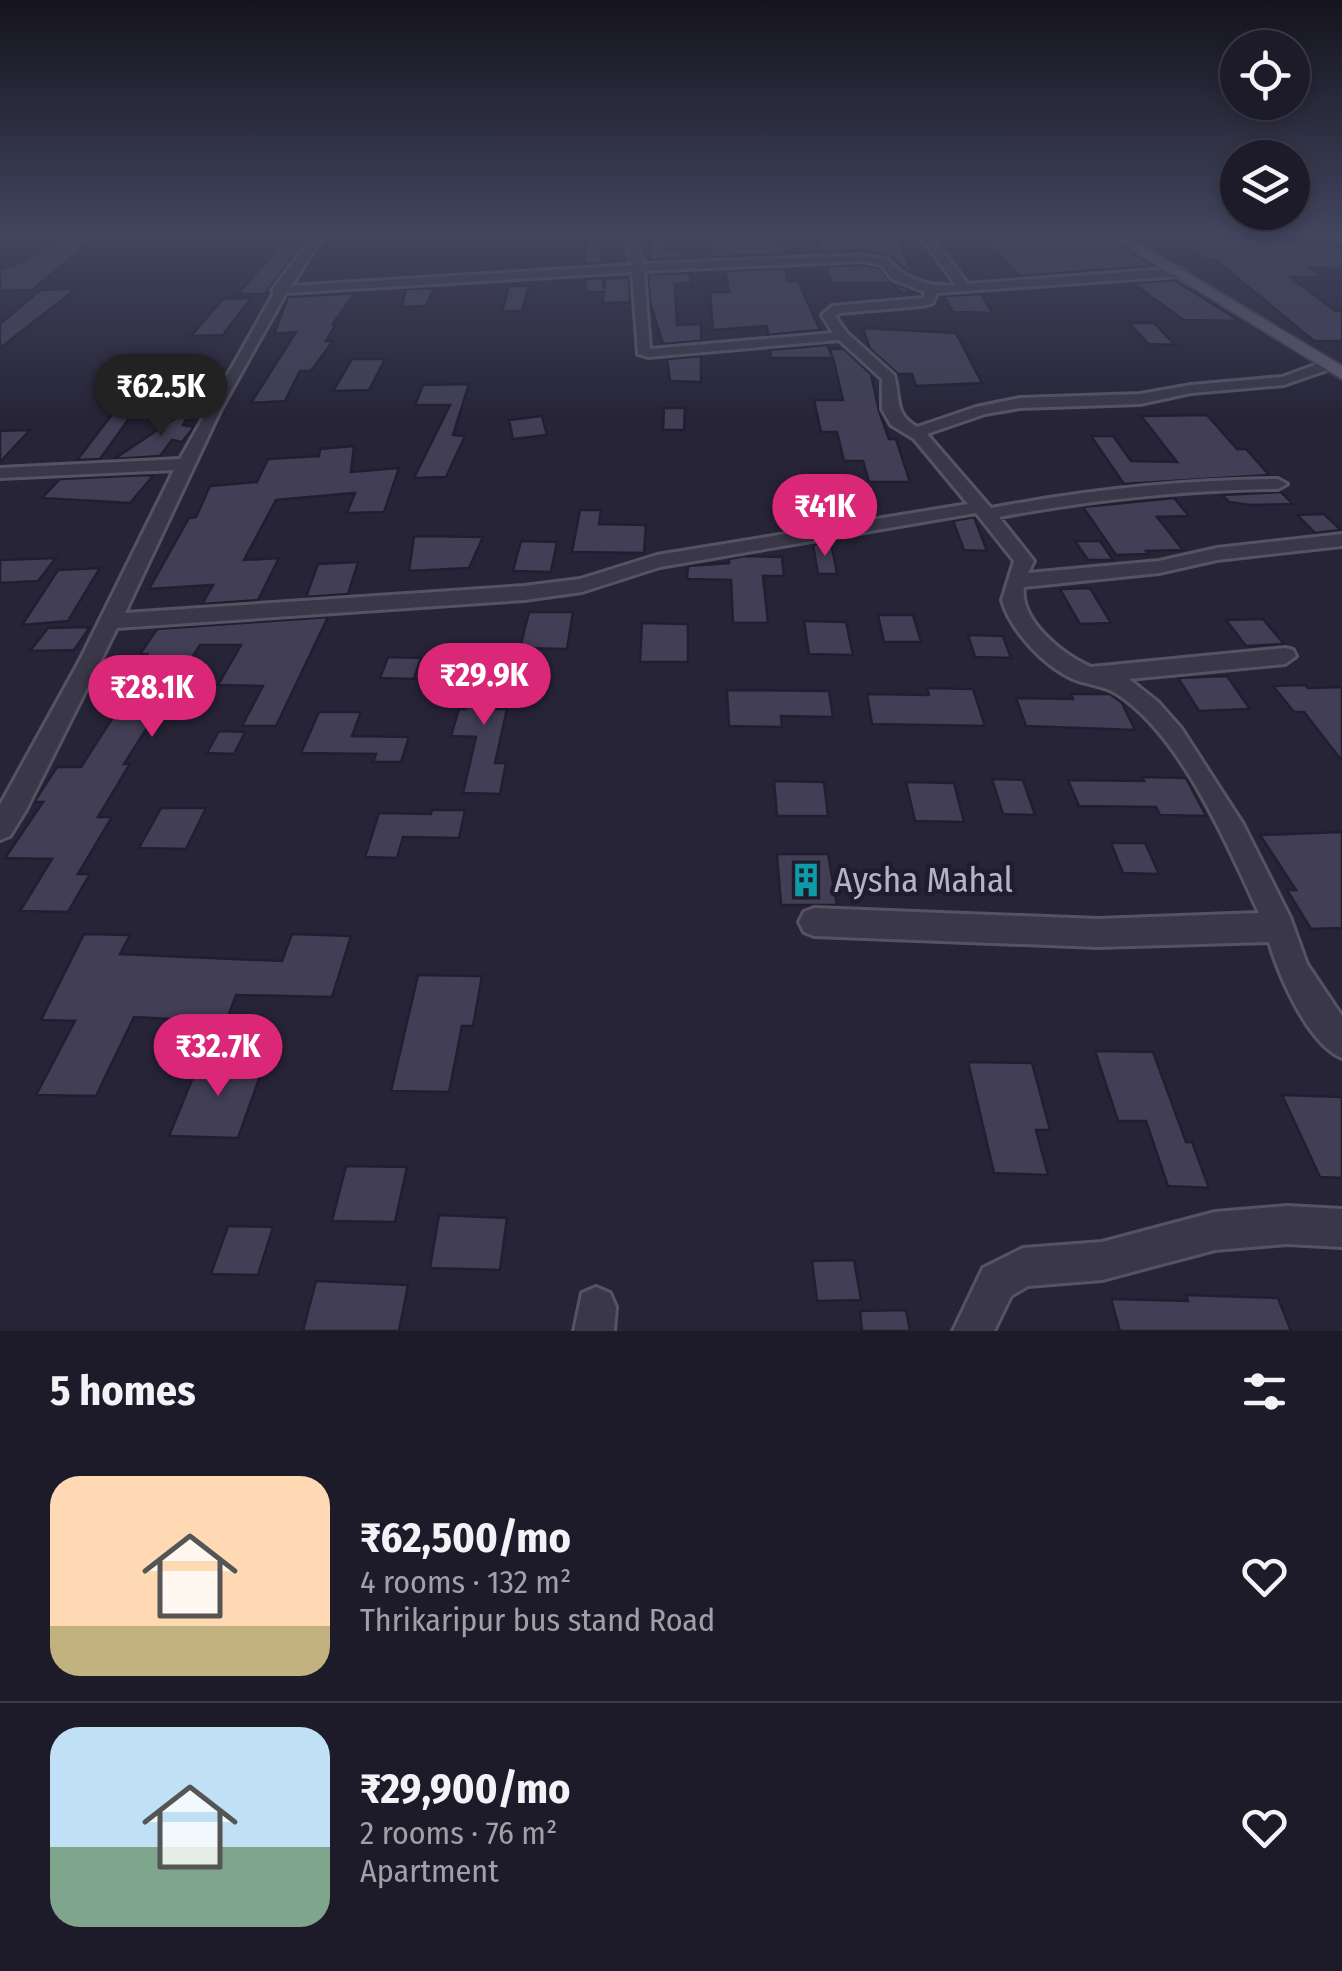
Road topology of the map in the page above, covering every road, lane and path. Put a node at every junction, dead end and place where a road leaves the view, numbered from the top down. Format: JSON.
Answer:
{"nodes":[{"id":1,"x":276,"y":294,"type":"edge"},
{"id":2,"x":638,"y":294,"type":"edge"},
{"id":3,"x":931,"y":294,"type":"edge"},
{"id":4,"x":1215,"y":294,"type":"edge"},
{"id":5,"x":842,"y":336,"type":"junction"},
{"id":6,"x":1335,"y":369,"type":"edge"},
{"id":7,"x":915,"y":433,"type":"junction"},
{"id":8,"x":156,"y":457,"type":"dead end"},
{"id":9,"x":188,"y":461,"type":"junction"},
{"id":10,"x":0,"y":473,"type":"edge"},
{"id":11,"x":1278,"y":484,"type":"dead end"},
{"id":12,"x":984,"y":510,"type":"junction"},
{"id":13,"x":1342,"y":540,"type":"edge"},
{"id":14,"x":1016,"y":581,"type":"junction"},
{"id":15,"x":112,"y":622,"type":"junction"},
{"id":16,"x":1285,"y":656,"type":"dead end"},
{"id":17,"x":1093,"y":675,"type":"junction"},
{"id":18,"x":0,"y":828,"type":"edge"},
{"id":19,"x":814,"y":922,"type":"dead end"},
{"id":20,"x":1280,"y":927,"type":"junction"},
{"id":21,"x":1342,"y":1042,"type":"edge"},
{"id":22,"x":1342,"y":1228,"type":"edge"},
{"id":23,"x":973,"y":1331,"type":"edge"}],
"edges":[{"from":1,"to":9,"type":"street"},
{"from":2,"to":5,"type":"street"},
{"from":3,"to":5,"type":"street"},
{"from":4,"to":6,"type":"main road"},
{"from":5,"to":7,"type":"street"},
{"from":6,"to":7,"type":"street"},
{"from":7,"to":12,"type":"street"},
{"from":8,"to":9,"type":"street"},
{"from":9,"to":10,"type":"street"},
{"from":9,"to":15,"type":"street"},
{"from":11,"to":12,"type":"street"},
{"from":12,"to":14,"type":"street"},
{"from":12,"to":15,"type":"street"},
{"from":13,"to":14,"type":"street"},
{"from":14,"to":17,"type":"street"},
{"from":15,"to":18,"type":"street"},
{"from":16,"to":17,"type":"street"},
{"from":17,"to":20,"type":"street"},
{"from":19,"to":20,"type":"street"},
{"from":20,"to":21,"type":"street"},
{"from":22,"to":23,"type":"street"}]}
